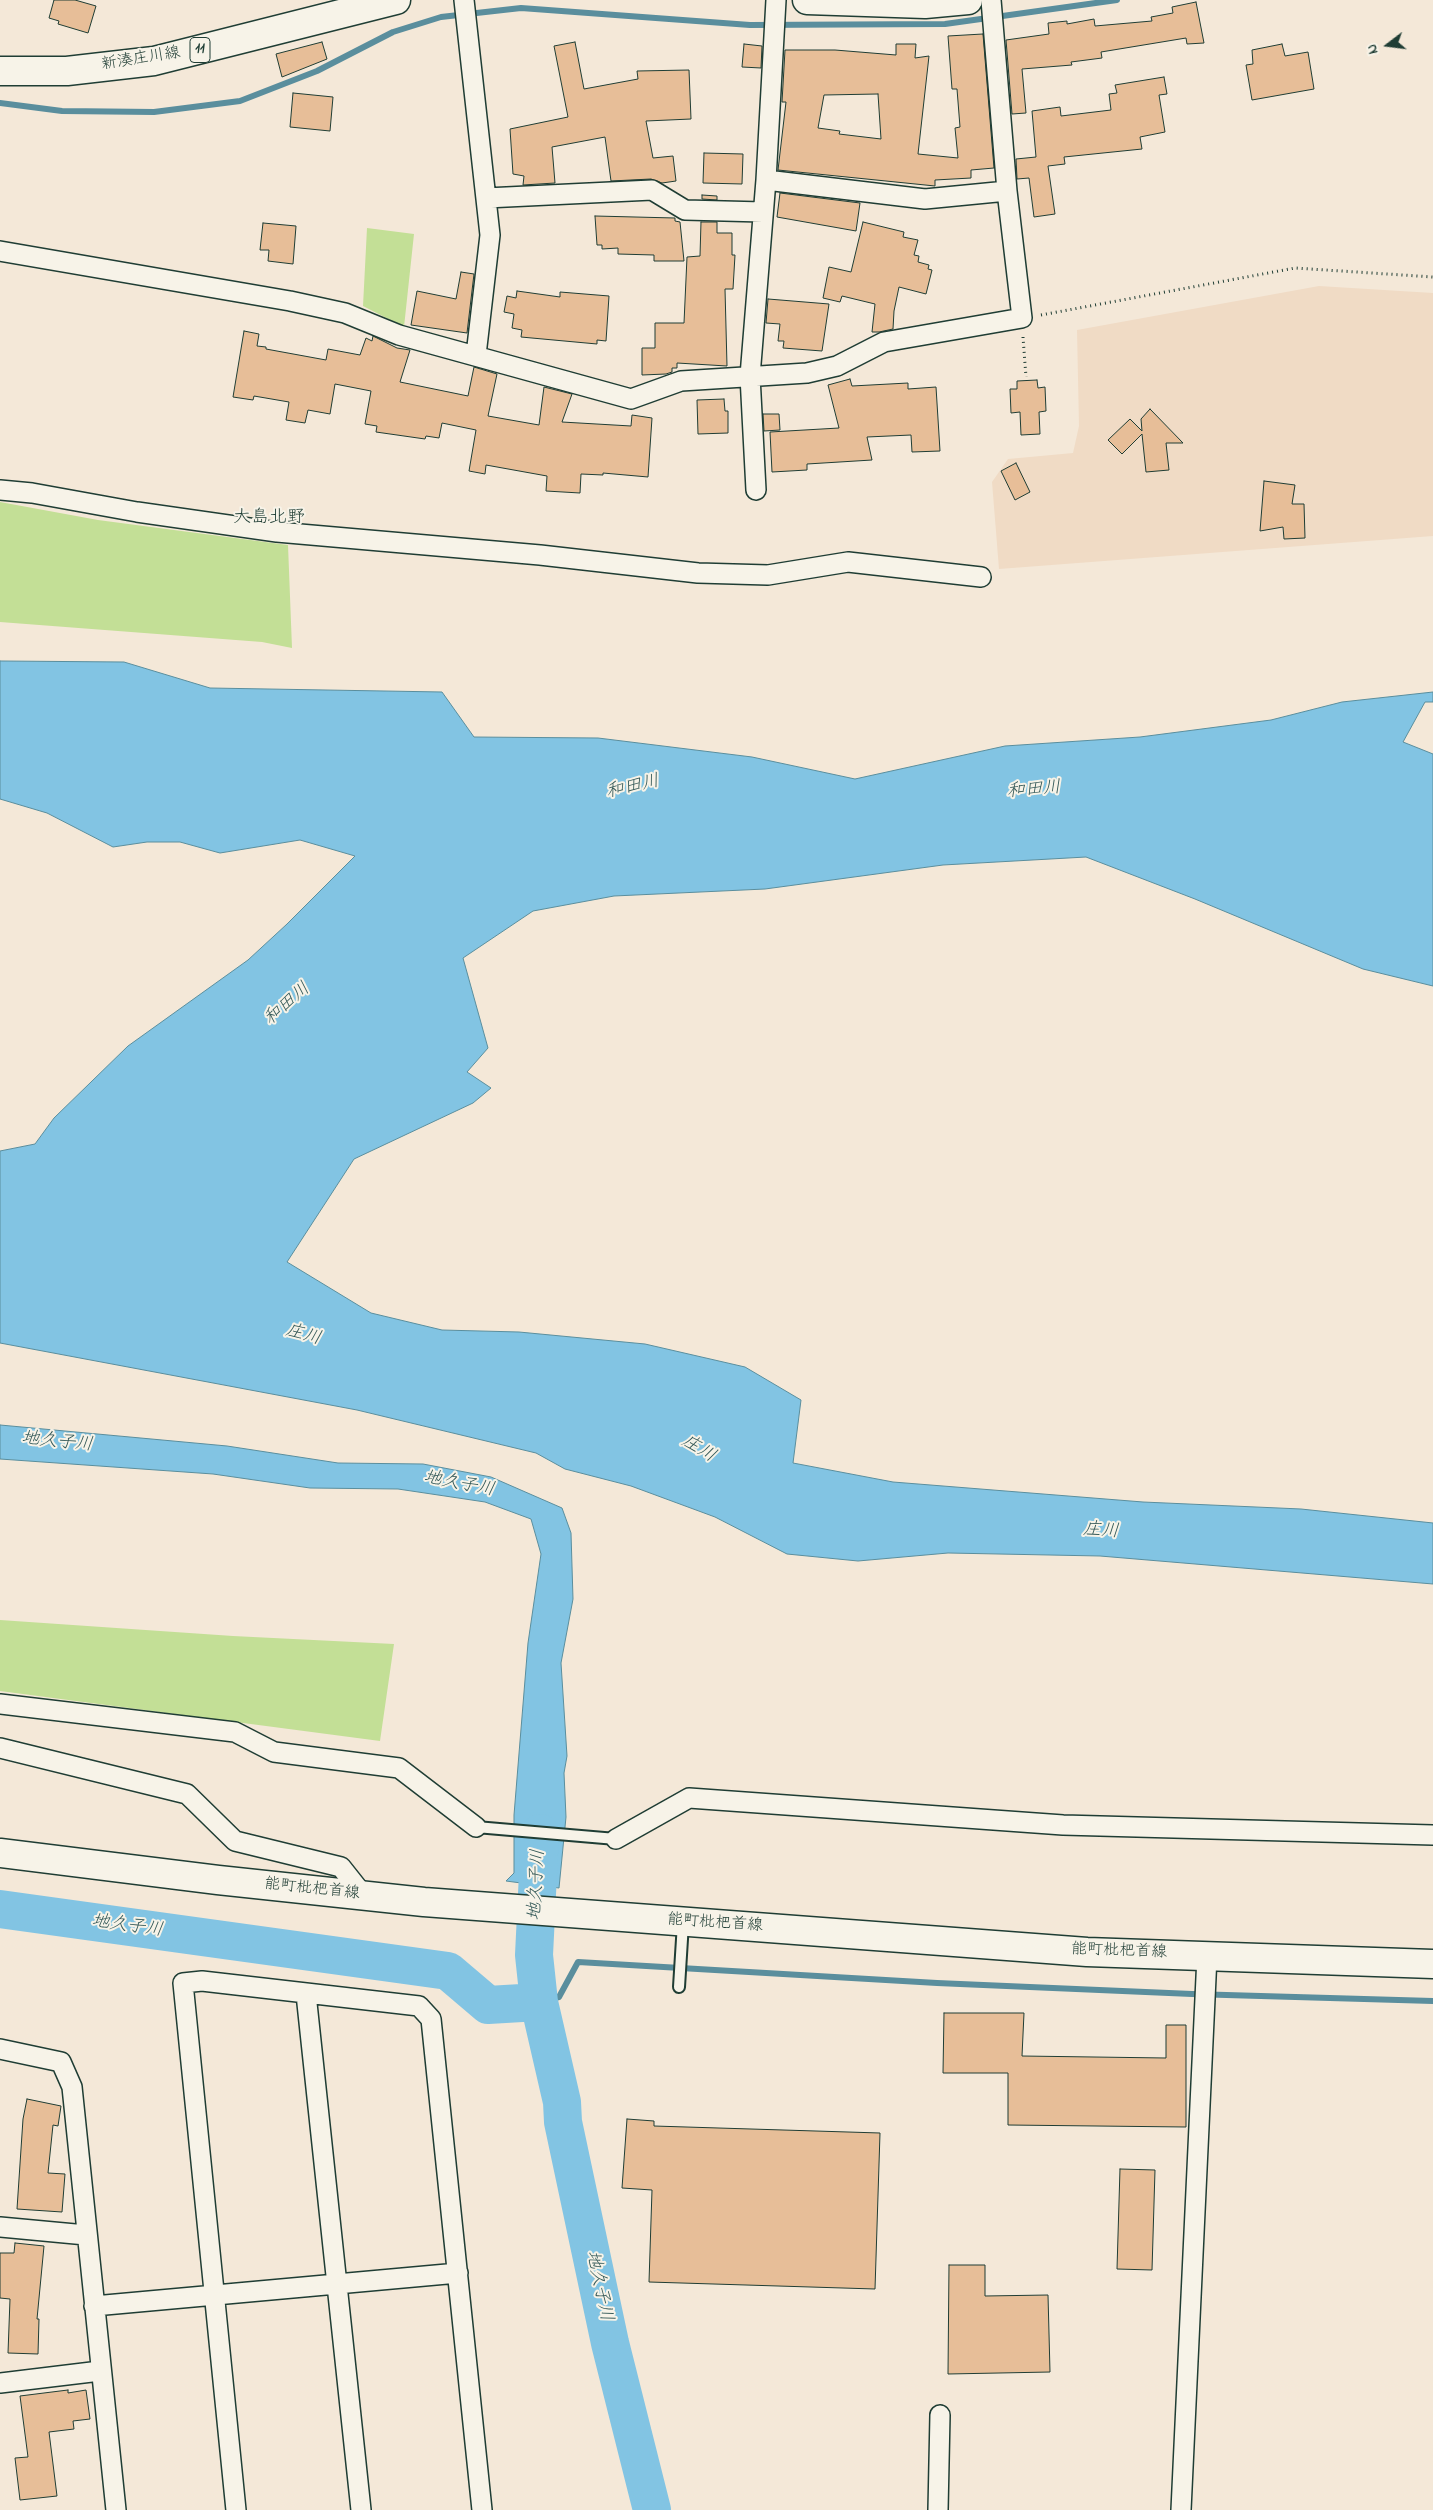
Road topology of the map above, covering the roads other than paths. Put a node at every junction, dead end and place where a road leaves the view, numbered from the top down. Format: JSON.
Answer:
{"nodes":[{"id":1,"x":396,"y":0,"type":"edge"},
{"id":2,"x":464,"y":0,"type":"edge"},
{"id":3,"x":776,"y":0,"type":"edge"},
{"id":4,"x":807,"y":0,"type":"edge"},
{"id":5,"x":968,"y":0,"type":"edge"},
{"id":6,"x":992,"y":0,"type":"edge"},
{"id":7,"x":0,"y":71,"type":"edge"},
{"id":8,"x":766,"y":180,"type":"junction"},
{"id":9,"x":1007,"y":191,"type":"junction"},
{"id":10,"x":486,"y":198,"type":"junction"},
{"id":11,"x":763,"y":212,"type":"junction"},
{"id":12,"x":0,"y":251,"type":"edge"},
{"id":13,"x":476,"y":355,"type":"junction"},
{"id":14,"x":750,"y":376,"type":"junction"},
{"id":15,"x":0,"y":490,"type":"edge"},
{"id":16,"x":756,"y":490,"type":"dead end"},
{"id":17,"x":981,"y":577,"type":"dead end"},
{"id":18,"x":0,"y":1704,"type":"edge"},
{"id":19,"x":0,"y":1748,"type":"edge"},
{"id":20,"x":476,"y":1827,"type":"joint"},
{"id":21,"x":1433,"y":1835,"type":"edge"},
{"id":22,"x":616,"y":1839,"type":"joint"},
{"id":23,"x":0,"y":1853,"type":"edge"},
{"id":24,"x":364,"y":1896,"type":"junction"},
{"id":25,"x":683,"y":1931,"type":"junction"},
{"id":26,"x":1207,"y":1956,"type":"junction"},
{"id":27,"x":1433,"y":1964,"type":"edge"},
{"id":28,"x":679,"y":1987,"type":"dead end"},
{"id":29,"x":306,"y":1994,"type":"junction"},
{"id":30,"x":0,"y":2049,"type":"edge"},
{"id":31,"x":0,"y":2227,"type":"edge"},
{"id":32,"x":86,"y":2235,"type":"junction"},
{"id":33,"x":458,"y":2273,"type":"junction"},
{"id":34,"x":336,"y":2285,"type":"junction"},
{"id":35,"x":216,"y":2295,"type":"junction"},
{"id":36,"x":94,"y":2306,"type":"junction"},
{"id":37,"x":100,"y":2371,"type":"junction"},
{"id":38,"x":0,"y":2382,"type":"edge"},
{"id":39,"x":940,"y":2415,"type":"dead end"},
{"id":40,"x":116,"y":2510,"type":"edge"},
{"id":41,"x":236,"y":2510,"type":"edge"},
{"id":42,"x":361,"y":2510,"type":"edge"},
{"id":43,"x":482,"y":2510,"type":"edge"},
{"id":44,"x":938,"y":2510,"type":"edge"},
{"id":45,"x":1181,"y":2510,"type":"edge"}],
"edges":[{"from":1,"to":7,"type":"main road","name":"新湊庄川線","number":"11"},
{"from":2,"to":10,"type":"street"},
{"from":3,"to":8,"type":"street"},
{"from":4,"to":5,"type":"main road"},
{"from":6,"to":9,"type":"street"},
{"from":8,"to":9,"type":"street"},
{"from":8,"to":11,"type":"street"},
{"from":9,"to":14,"type":"street"},
{"from":10,"to":11,"type":"street"},
{"from":10,"to":13,"type":"street"},
{"from":11,"to":14,"type":"street"},
{"from":12,"to":13,"type":"street"},
{"from":13,"to":14,"type":"street"},
{"from":14,"to":16,"type":"street"},
{"from":15,"to":17,"type":"street"},
{"from":18,"to":20,"type":"street"},
{"from":19,"to":24,"type":"street"},
{"from":20,"to":22,"type":"lane"},
{"from":21,"to":22,"type":"street"},
{"from":23,"to":24,"type":"main road","name":"能町枇杷首線"},
{"from":24,"to":25,"type":"main road","name":"能町枇杷首線"},
{"from":25,"to":26,"type":"main road","name":"能町枇杷首線"},
{"from":25,"to":28,"type":"lane"},
{"from":26,"to":27,"type":"main road","name":"能町枇杷首線"},
{"from":26,"to":45,"type":"street"},
{"from":29,"to":33,"type":"street"},
{"from":29,"to":34,"type":"street"},
{"from":29,"to":35,"type":"street"},
{"from":30,"to":32,"type":"street"},
{"from":31,"to":32,"type":"street"},
{"from":32,"to":36,"type":"street"},
{"from":33,"to":34,"type":"street"},
{"from":33,"to":43,"type":"street"},
{"from":34,"to":35,"type":"street"},
{"from":34,"to":42,"type":"street"},
{"from":35,"to":36,"type":"street"},
{"from":35,"to":41,"type":"street"},
{"from":36,"to":37,"type":"street"},
{"from":37,"to":38,"type":"street"},
{"from":37,"to":40,"type":"street"},
{"from":39,"to":44,"type":"street"}]}
